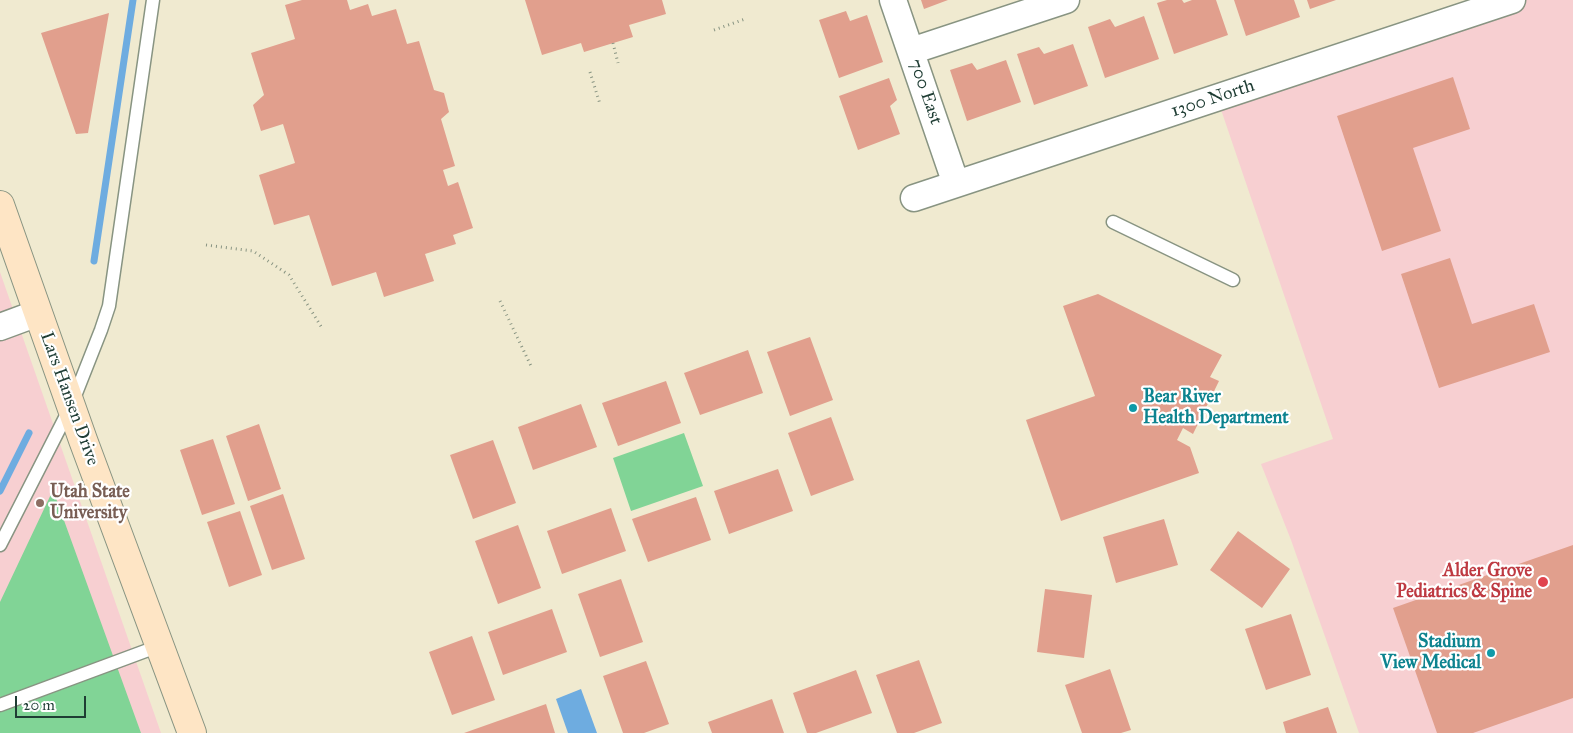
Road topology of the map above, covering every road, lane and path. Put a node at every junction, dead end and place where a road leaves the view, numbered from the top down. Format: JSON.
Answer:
{"nodes":[{"id":1,"x":153,"y":0,"type":"edge"},
{"id":2,"x":893,"y":0,"type":"edge"},
{"id":3,"x":1066,"y":0,"type":"edge"},
{"id":4,"x":1512,"y":0,"type":"edge"},
{"id":5,"x":745,"y":19,"type":"dead end"},
{"id":6,"x":714,"y":30,"type":"dead end"},
{"id":7,"x":613,"y":43,"type":"dead end"},
{"id":8,"x":911,"y":51,"type":"junction"},
{"id":9,"x":618,"y":63,"type":"dead end"},
{"id":10,"x":590,"y":72,"type":"dead end"},
{"id":11,"x":600,"y":104,"type":"dead end"},
{"id":12,"x":956,"y":184,"type":"junction"},
{"id":13,"x":914,"y":198,"type":"dead end"},
{"id":14,"x":0,"y":205,"type":"edge"},
{"id":15,"x":1113,"y":222,"type":"dead end"},
{"id":16,"x":206,"y":245,"type":"dead end"},
{"id":17,"x":1233,"y":280,"type":"dead end"},
{"id":18,"x":500,"y":301,"type":"dead end"},
{"id":19,"x":38,"y":313,"type":"junction"},
{"id":20,"x":0,"y":327,"type":"edge"},
{"id":21,"x":322,"y":328,"type":"dead end"},
{"id":22,"x":531,"y":366,"type":"dead end"},
{"id":23,"x":71,"y":406,"type":"junction"},
{"id":24,"x":0,"y":545,"type":"edge"},
{"id":25,"x":159,"y":646,"type":"junction"},
{"id":26,"x":0,"y":705,"type":"edge"},
{"id":27,"x":192,"y":733,"type":"edge"}],
"edges":[{"from":1,"to":23,"type":"lane"},
{"from":2,"to":8,"type":"street","name":"700 East"},
{"from":3,"to":8,"type":"street"},
{"from":4,"to":12,"type":"street","name":"1300 North"},
{"from":5,"to":6,"type":"path"},
{"from":7,"to":9,"type":"path"},
{"from":8,"to":12,"type":"street","name":"700 East"},
{"from":10,"to":11,"type":"path"},
{"from":12,"to":13,"type":"street","name":"1300 North"},
{"from":14,"to":19,"type":"main road","name":"Lars Hansen Drive"},
{"from":15,"to":17,"type":"lane"},
{"from":16,"to":21,"type":"path"},
{"from":18,"to":22,"type":"path"},
{"from":19,"to":20,"type":"street"},
{"from":19,"to":23,"type":"main road","name":"Lars Hansen Drive"},
{"from":23,"to":24,"type":"lane"},
{"from":23,"to":25,"type":"main road","name":"Lars Hansen Drive"},
{"from":25,"to":26,"type":"lane"},
{"from":25,"to":27,"type":"main road","name":"Lars Hansen Drive"}]}
